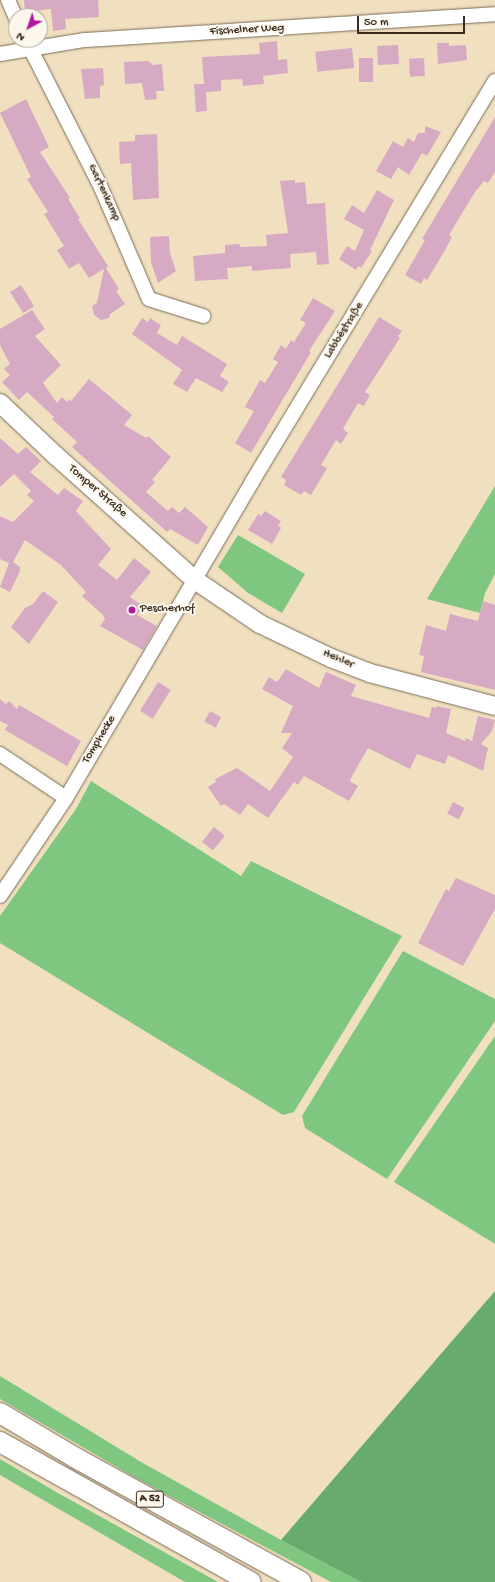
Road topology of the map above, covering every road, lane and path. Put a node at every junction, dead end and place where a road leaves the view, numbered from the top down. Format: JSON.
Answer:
{"nodes":[{"id":1,"x":495,"y":14,"type":"edge"},
{"id":2,"x":48,"y":43,"type":"edge"},
{"id":3,"x":19,"y":48,"type":"edge"},
{"id":4,"x":31,"y":48,"type":"edge"},
{"id":5,"x":0,"y":54,"type":"edge"},
{"id":6,"x":495,"y":81,"type":"edge"},
{"id":7,"x":203,"y":316,"type":"dead end"},
{"id":8,"x":0,"y":403,"type":"edge"},
{"id":9,"x":195,"y":580,"type":"junction"},
{"id":10,"x":495,"y":706,"type":"edge"},
{"id":11,"x":0,"y":754,"type":"edge"},
{"id":12,"x":66,"y":798,"type":"junction"},
{"id":13,"x":0,"y":896,"type":"edge"},
{"id":14,"x":0,"y":1414,"type":"edge"},
{"id":15,"x":0,"y":1442,"type":"edge"},
{"id":16,"x":250,"y":1582,"type":"edge"},
{"id":17,"x":301,"y":1582,"type":"edge"}],
"edges":[{"from":1,"to":2,"type":"street","name":"Fischelner Weg"},
{"from":3,"to":5,"type":"street","name":"Fischelner Weg"},
{"from":4,"to":7,"type":"street","name":"Gartenkamp"},
{"from":6,"to":9,"type":"street","name":"Labbéstraße"},
{"from":8,"to":9,"type":"main road","name":"Tomper Straße"},
{"from":9,"to":10,"type":"main road","name":"Hehler"},
{"from":9,"to":12,"type":"street","name":"Tomphecke"},
{"from":11,"to":12,"type":"street"},
{"from":12,"to":13,"type":"street","name":"Tomphecke"},
{"from":14,"to":17,"type":"highway","number":"A 52"},
{"from":15,"to":16,"type":"highway","number":"A 52"}]}
